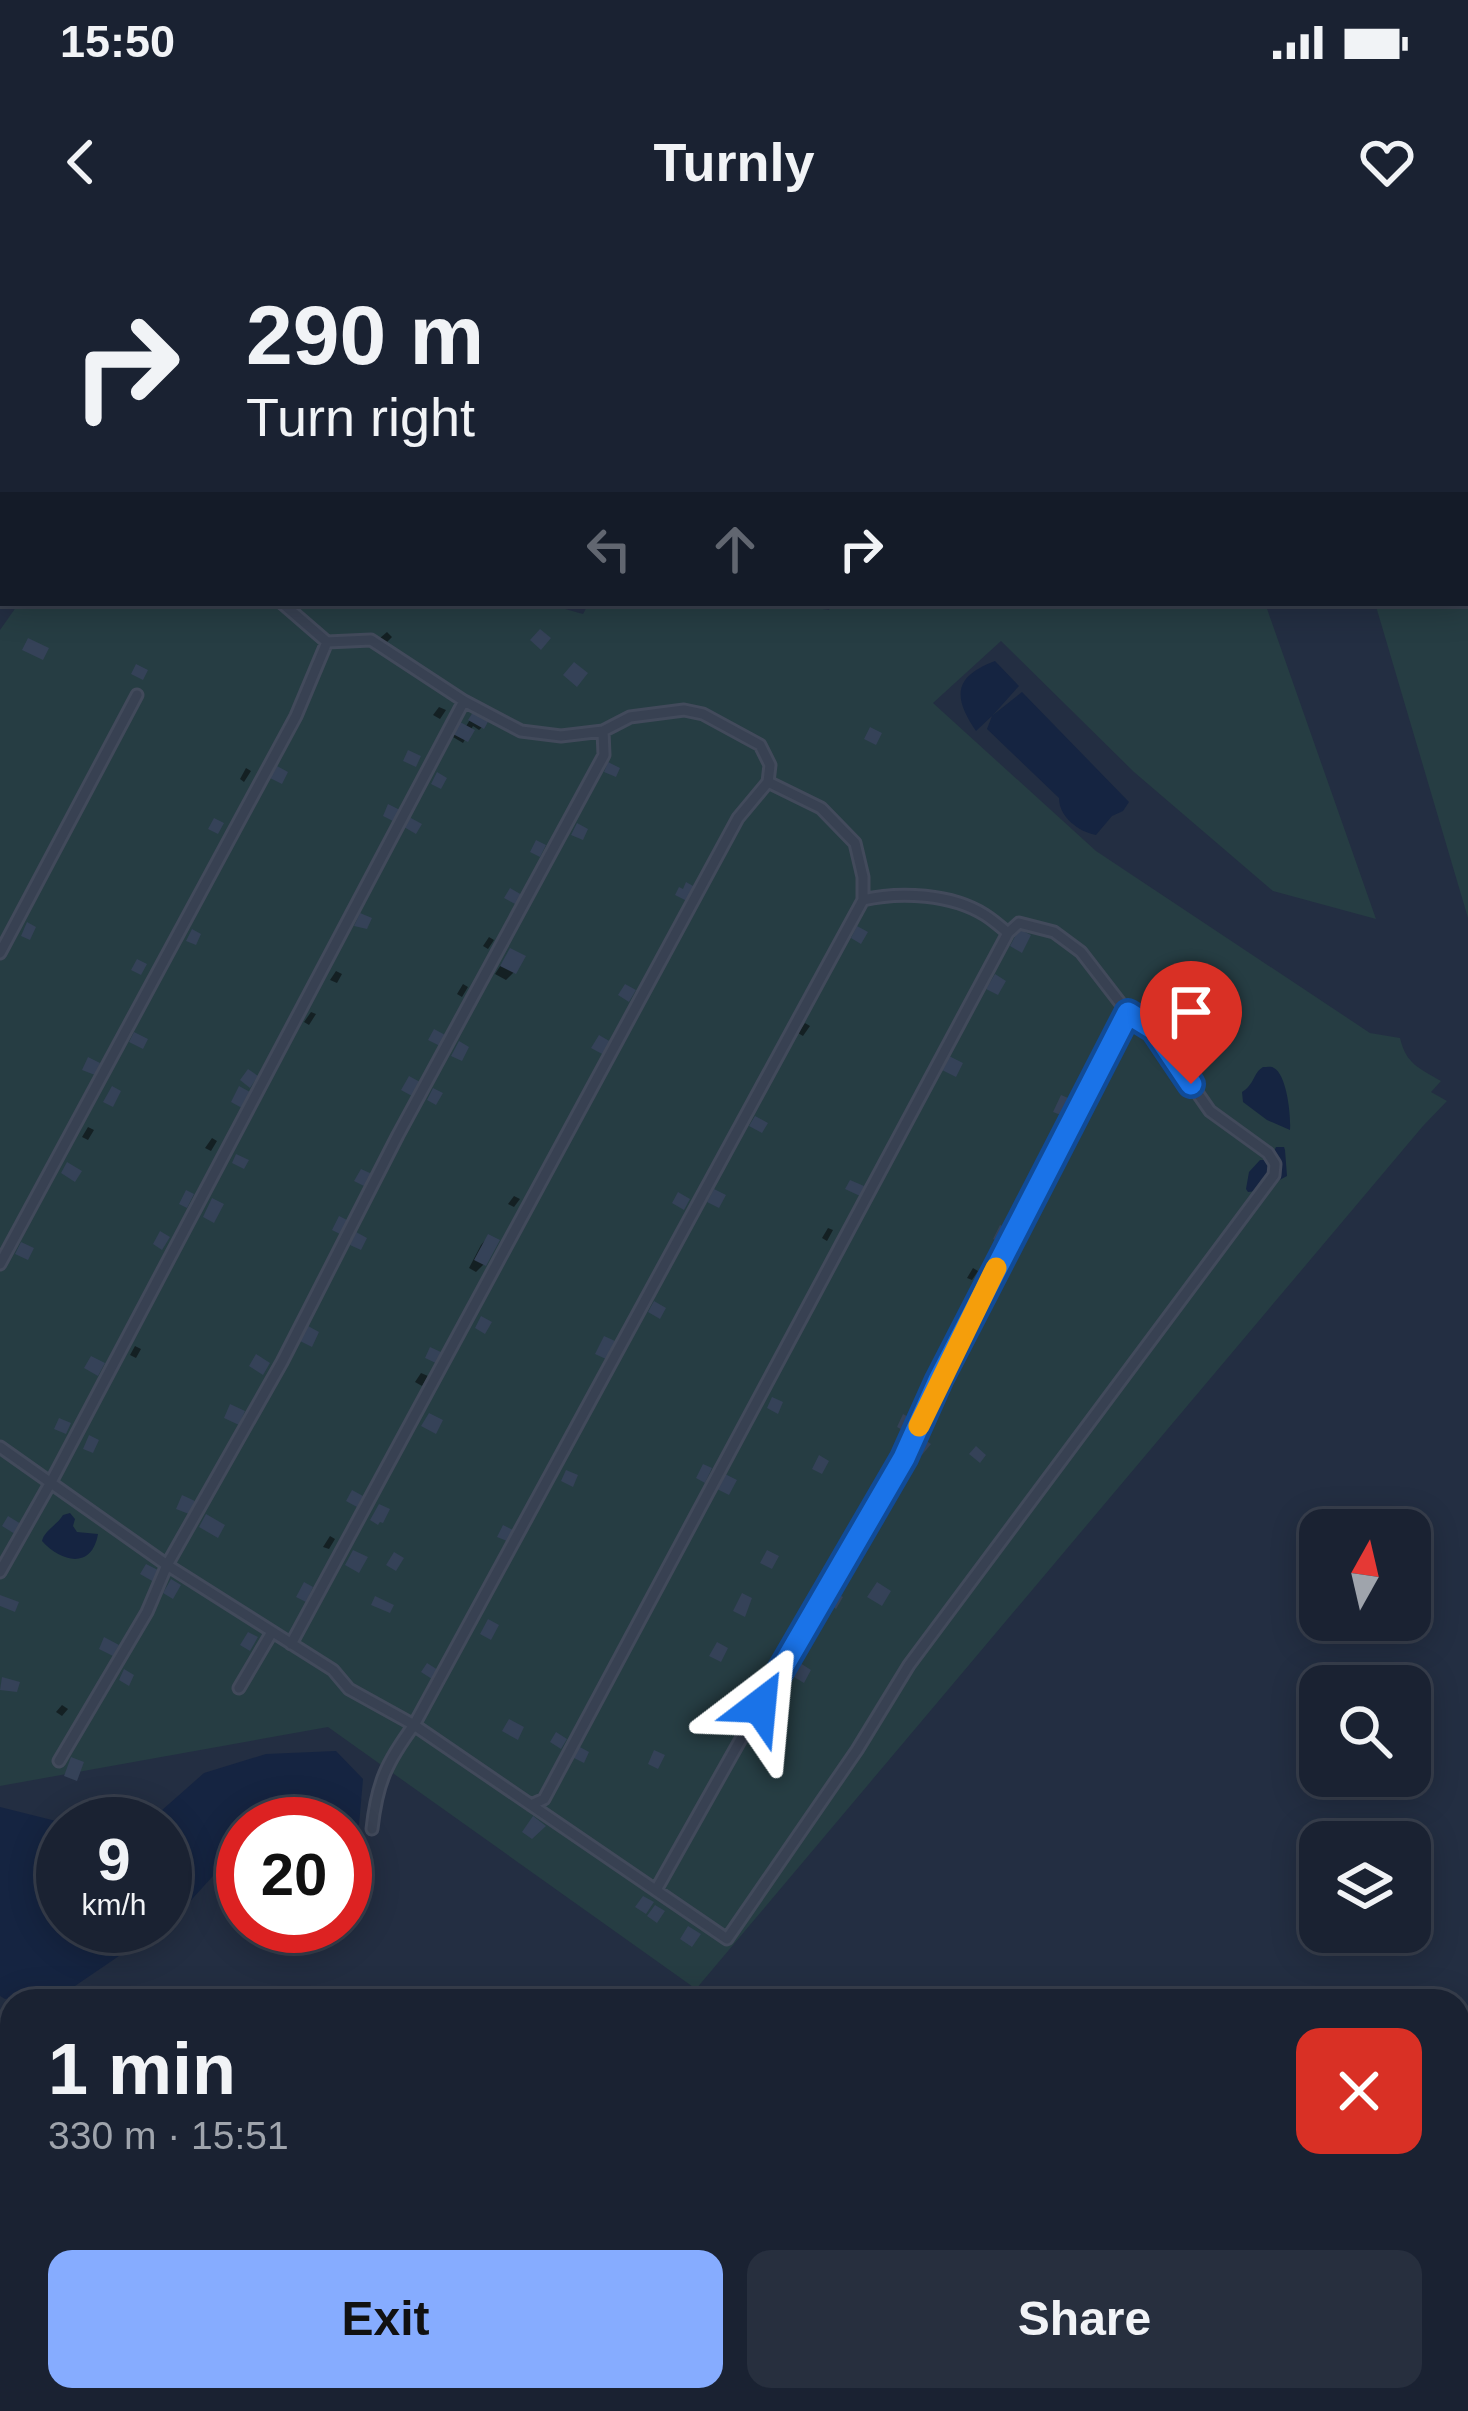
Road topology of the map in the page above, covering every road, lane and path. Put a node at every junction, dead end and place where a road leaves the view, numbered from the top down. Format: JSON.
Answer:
{"nodes":[{"id":1,"x":285,"y":606,"type":"edge"},
{"id":2,"x":327,"y":642,"type":"junction"},
{"id":3,"x":137,"y":695,"type":"dead end"},
{"id":4,"x":464,"y":701,"type":"junction"},
{"id":5,"x":602,"y":731,"type":"junction"},
{"id":6,"x":768,"y":782,"type":"junction"},
{"id":7,"x":863,"y":900,"type":"junction"},
{"id":8,"x":1008,"y":933,"type":"junction"},
{"id":9,"x":0,"y":953,"type":"edge"},
{"id":10,"x":1128,"y":1013,"type":"junction"},
{"id":11,"x":0,"y":1264,"type":"edge"},
{"id":12,"x":0,"y":1447,"type":"edge"},
{"id":13,"x":51,"y":1482,"type":"junction"},
{"id":14,"x":167,"y":1565,"type":"junction"},
{"id":15,"x":0,"y":1572,"type":"edge"},
{"id":16,"x":272,"y":1632,"type":"junction"},
{"id":17,"x":291,"y":1644,"type":"junction"},
{"id":18,"x":239,"y":1688,"type":"dead end"},
{"id":19,"x":414,"y":1725,"type":"junction"},
{"id":20,"x":59,"y":1761,"type":"dead end"},
{"id":21,"x":531,"y":1805,"type":"junction"},
{"id":22,"x":372,"y":1828,"type":"dead end"},
{"id":23,"x":656,"y":1890,"type":"junction"}],
"edges":[{"from":1,"to":2,"type":"lane"},
{"from":2,"to":4,"type":"lane"},
{"from":2,"to":11,"type":"lane"},
{"from":3,"to":9,"type":"lane"},
{"from":4,"to":5,"type":"lane"},
{"from":4,"to":13,"type":"lane"},
{"from":5,"to":6,"type":"lane"},
{"from":5,"to":14,"type":"lane"},
{"from":6,"to":7,"type":"lane"},
{"from":6,"to":17,"type":"lane"},
{"from":7,"to":8,"type":"lane"},
{"from":7,"to":19,"type":"lane"},
{"from":8,"to":10,"type":"lane"},
{"from":8,"to":21,"type":"lane"},
{"from":10,"to":23,"type":"lane"},
{"from":10,"to":23,"type":"lane"},
{"from":12,"to":13,"type":"lane"},
{"from":13,"to":14,"type":"lane"},
{"from":13,"to":15,"type":"lane"},
{"from":14,"to":16,"type":"lane"},
{"from":14,"to":20,"type":"lane"},
{"from":16,"to":17,"type":"lane"},
{"from":16,"to":18,"type":"lane"},
{"from":17,"to":19,"type":"lane"},
{"from":19,"to":21,"type":"lane"},
{"from":19,"to":22,"type":"lane"},
{"from":21,"to":23,"type":"lane"}]}
